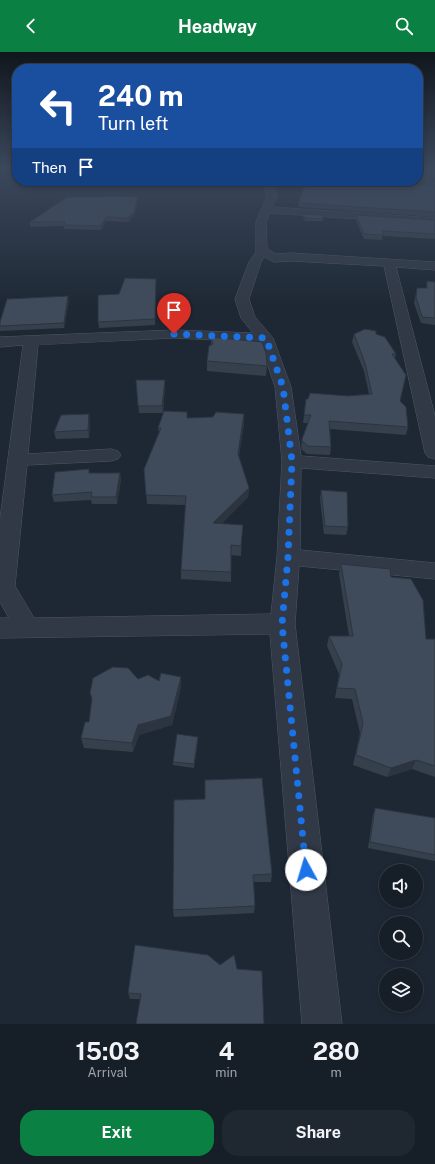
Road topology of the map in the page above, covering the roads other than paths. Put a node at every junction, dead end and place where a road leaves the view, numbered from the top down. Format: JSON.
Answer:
{"nodes":[{"id":1,"x":264,"y":214,"type":"edge"},
{"id":2,"x":333,"y":214,"type":"edge"},
{"id":3,"x":435,"y":221,"type":"edge"},
{"id":4,"x":268,"y":255,"type":"junction"},
{"id":5,"x":389,"y":263,"type":"junction"},
{"id":6,"x":435,"y":266,"type":"edge"},
{"id":7,"x":266,"y":338,"type":"junction"},
{"id":8,"x":31,"y":341,"type":"junction"},
{"id":9,"x":0,"y":342,"type":"edge"},
{"id":10,"x":435,"y":453,"type":"edge"},
{"id":11,"x":111,"y":455,"type":"dead end"},
{"id":12,"x":17,"y":460,"type":"junction"},
{"id":13,"x":292,"y":461,"type":"junction"},
{"id":14,"x":435,"y":472,"type":"edge"},
{"id":15,"x":288,"y":557,"type":"junction"},
{"id":16,"x":435,"y":571,"type":"edge"},
{"id":17,"x":1,"y":588,"type":"edge"},
{"id":18,"x":282,"y":624,"type":"junction"},
{"id":19,"x":26,"y":626,"type":"junction"},
{"id":20,"x":0,"y":628,"type":"edge"},
{"id":21,"x":322,"y":1024,"type":"edge"}],
"edges":[{"from":1,"to":4,"type":"street"},
{"from":2,"to":3,"type":"street"},
{"from":4,"to":5,"type":"street"},
{"from":4,"to":7,"type":"street"},
{"from":5,"to":6,"type":"street"},
{"from":5,"to":10,"type":"street"},
{"from":7,"to":8,"type":"street"},
{"from":7,"to":13,"type":"street"},
{"from":8,"to":9,"type":"street"},
{"from":8,"to":12,"type":"street"},
{"from":11,"to":12,"type":"street"},
{"from":12,"to":17,"type":"street"},
{"from":13,"to":14,"type":"street"},
{"from":13,"to":15,"type":"street"},
{"from":15,"to":16,"type":"street"},
{"from":15,"to":18,"type":"street"},
{"from":17,"to":19,"type":"street"},
{"from":18,"to":19,"type":"street"},
{"from":18,"to":21,"type":"street"},
{"from":19,"to":20,"type":"street"}]}
